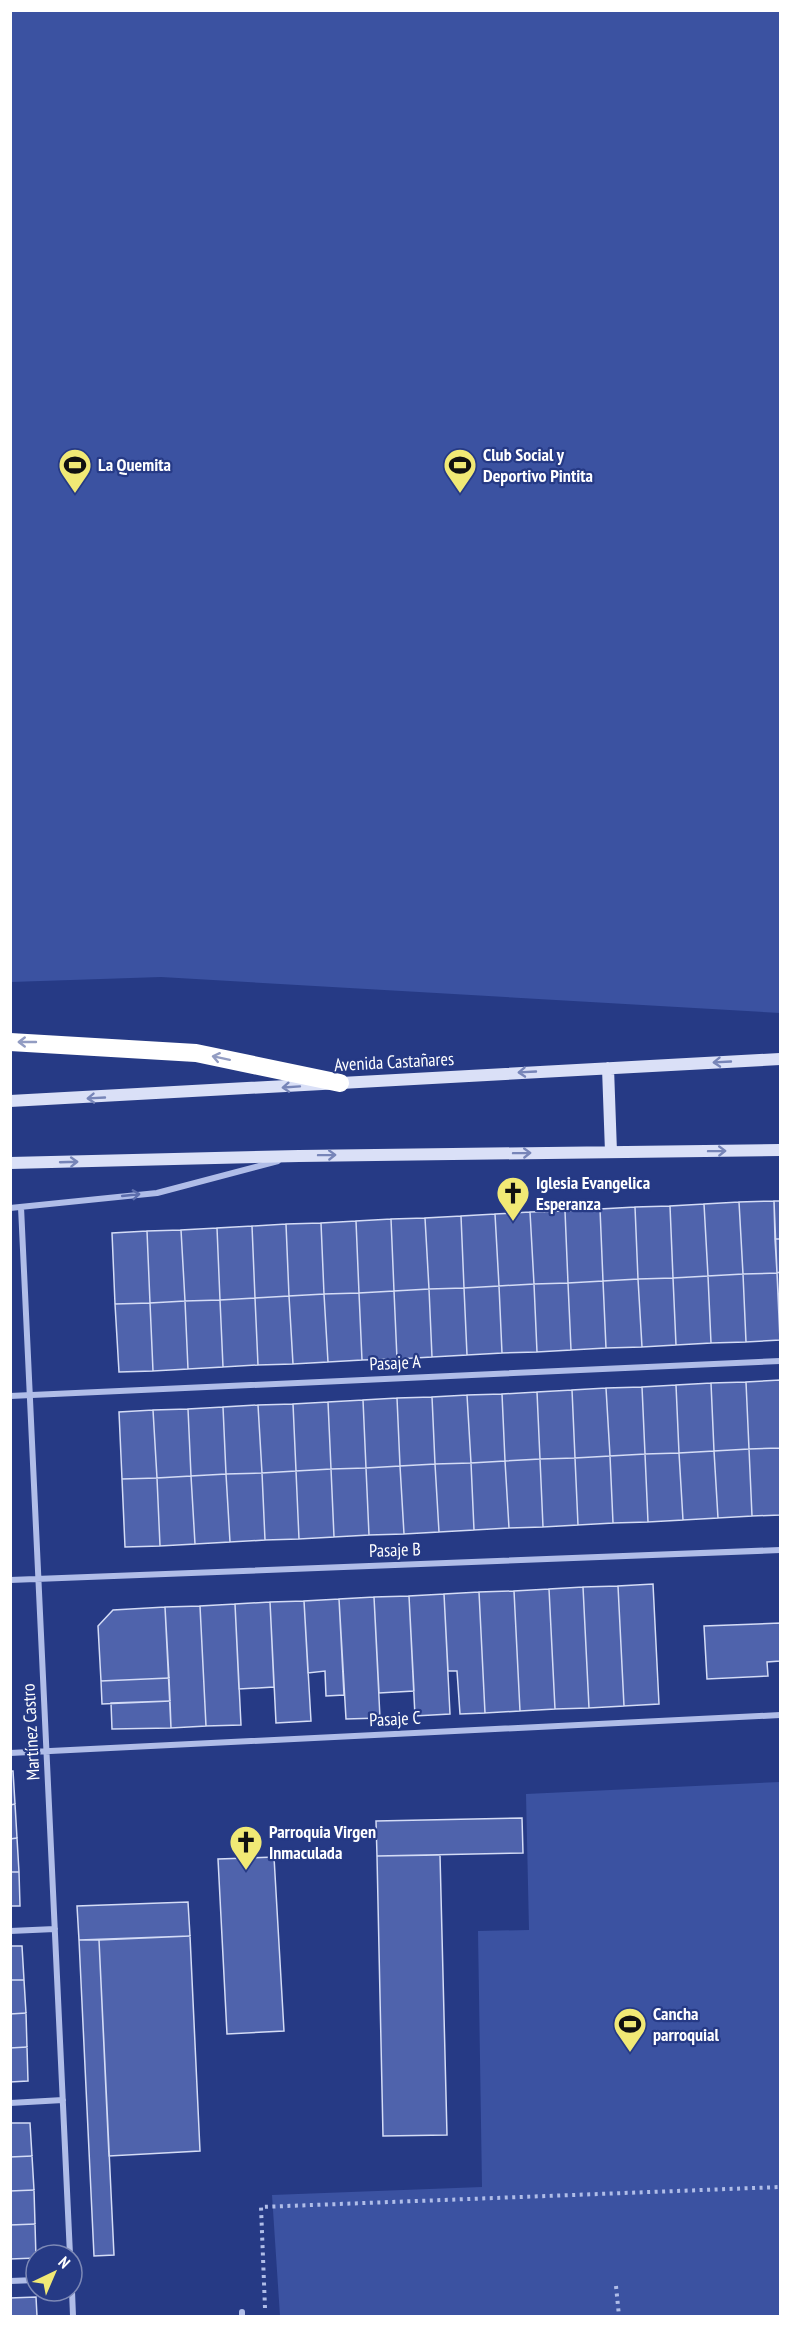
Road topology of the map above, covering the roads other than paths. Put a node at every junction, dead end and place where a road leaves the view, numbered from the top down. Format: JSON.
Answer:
{"nodes":[{"id":1,"x":10,"y":1042,"type":"edge"},
{"id":2,"x":780,"y":1059,"type":"edge"},
{"id":3,"x":608,"y":1068,"type":"junction"},
{"id":4,"x":340,"y":1083,"type":"junction"},
{"id":5,"x":10,"y":1101,"type":"edge"},
{"id":6,"x":780,"y":1150,"type":"edge"},
{"id":7,"x":611,"y":1152,"type":"junction"},
{"id":8,"x":299,"y":1156,"type":"junction"},
{"id":9,"x":10,"y":1163,"type":"edge"},
{"id":10,"x":21,"y":1207,"type":"junction"},
{"id":11,"x":10,"y":1208,"type":"edge"},
{"id":12,"x":780,"y":1360,"type":"edge"},
{"id":13,"x":30,"y":1395,"type":"junction"},
{"id":14,"x":10,"y":1396,"type":"edge"},
{"id":15,"x":780,"y":1550,"type":"edge"},
{"id":16,"x":38,"y":1578,"type":"junction"},
{"id":17,"x":10,"y":1580,"type":"edge"},
{"id":18,"x":780,"y":1716,"type":"edge"},
{"id":19,"x":46,"y":1751,"type":"junction"},
{"id":20,"x":10,"y":1753,"type":"edge"},
{"id":21,"x":55,"y":1929,"type":"junction"},
{"id":22,"x":10,"y":1931,"type":"edge"},
{"id":23,"x":63,"y":2100,"type":"junction"},
{"id":24,"x":10,"y":2103,"type":"edge"},
{"id":25,"x":69,"y":2243,"type":"edge"}],
"edges":[{"from":4,"to":1,"type":"highway","one_way":true},
{"from":2,"to":3,"type":"main road","name":"Avenida Castañares","one_way":true},
{"from":3,"to":4,"type":"main road","name":"Avenida Castañares","one_way":true},
{"from":3,"to":7,"type":"main road"},
{"from":4,"to":5,"type":"main road","name":"Avenida Castañares","one_way":true},
{"from":7,"to":6,"type":"main road","one_way":true},
{"from":8,"to":7,"type":"main road","one_way":true},
{"from":9,"to":8,"type":"main road","one_way":true},
{"from":10,"to":8,"type":"street","one_way":true},
{"from":10,"to":11,"type":"street"},
{"from":10,"to":13,"type":"street","name":"Martínez Castro"},
{"from":12,"to":13,"type":"street","name":"Pasaje A"},
{"from":13,"to":14,"type":"street","name":"Pasaje A"},
{"from":13,"to":16,"type":"street","name":"Martínez Castro"},
{"from":15,"to":16,"type":"street","name":"Pasaje B"},
{"from":16,"to":17,"type":"street","name":"Pasaje B"},
{"from":16,"to":19,"type":"street","name":"Martínez Castro"},
{"from":18,"to":19,"type":"street","name":"Pasaje C"},
{"from":19,"to":20,"type":"street","name":"Pasaje C"},
{"from":19,"to":21,"type":"street","name":"Martínez Castro"},
{"from":21,"to":22,"type":"street"},
{"from":21,"to":23,"type":"street","name":"Martínez Castro"},
{"from":23,"to":24,"type":"street"},
{"from":23,"to":25,"type":"street","name":"Martínez Castro"}]}
